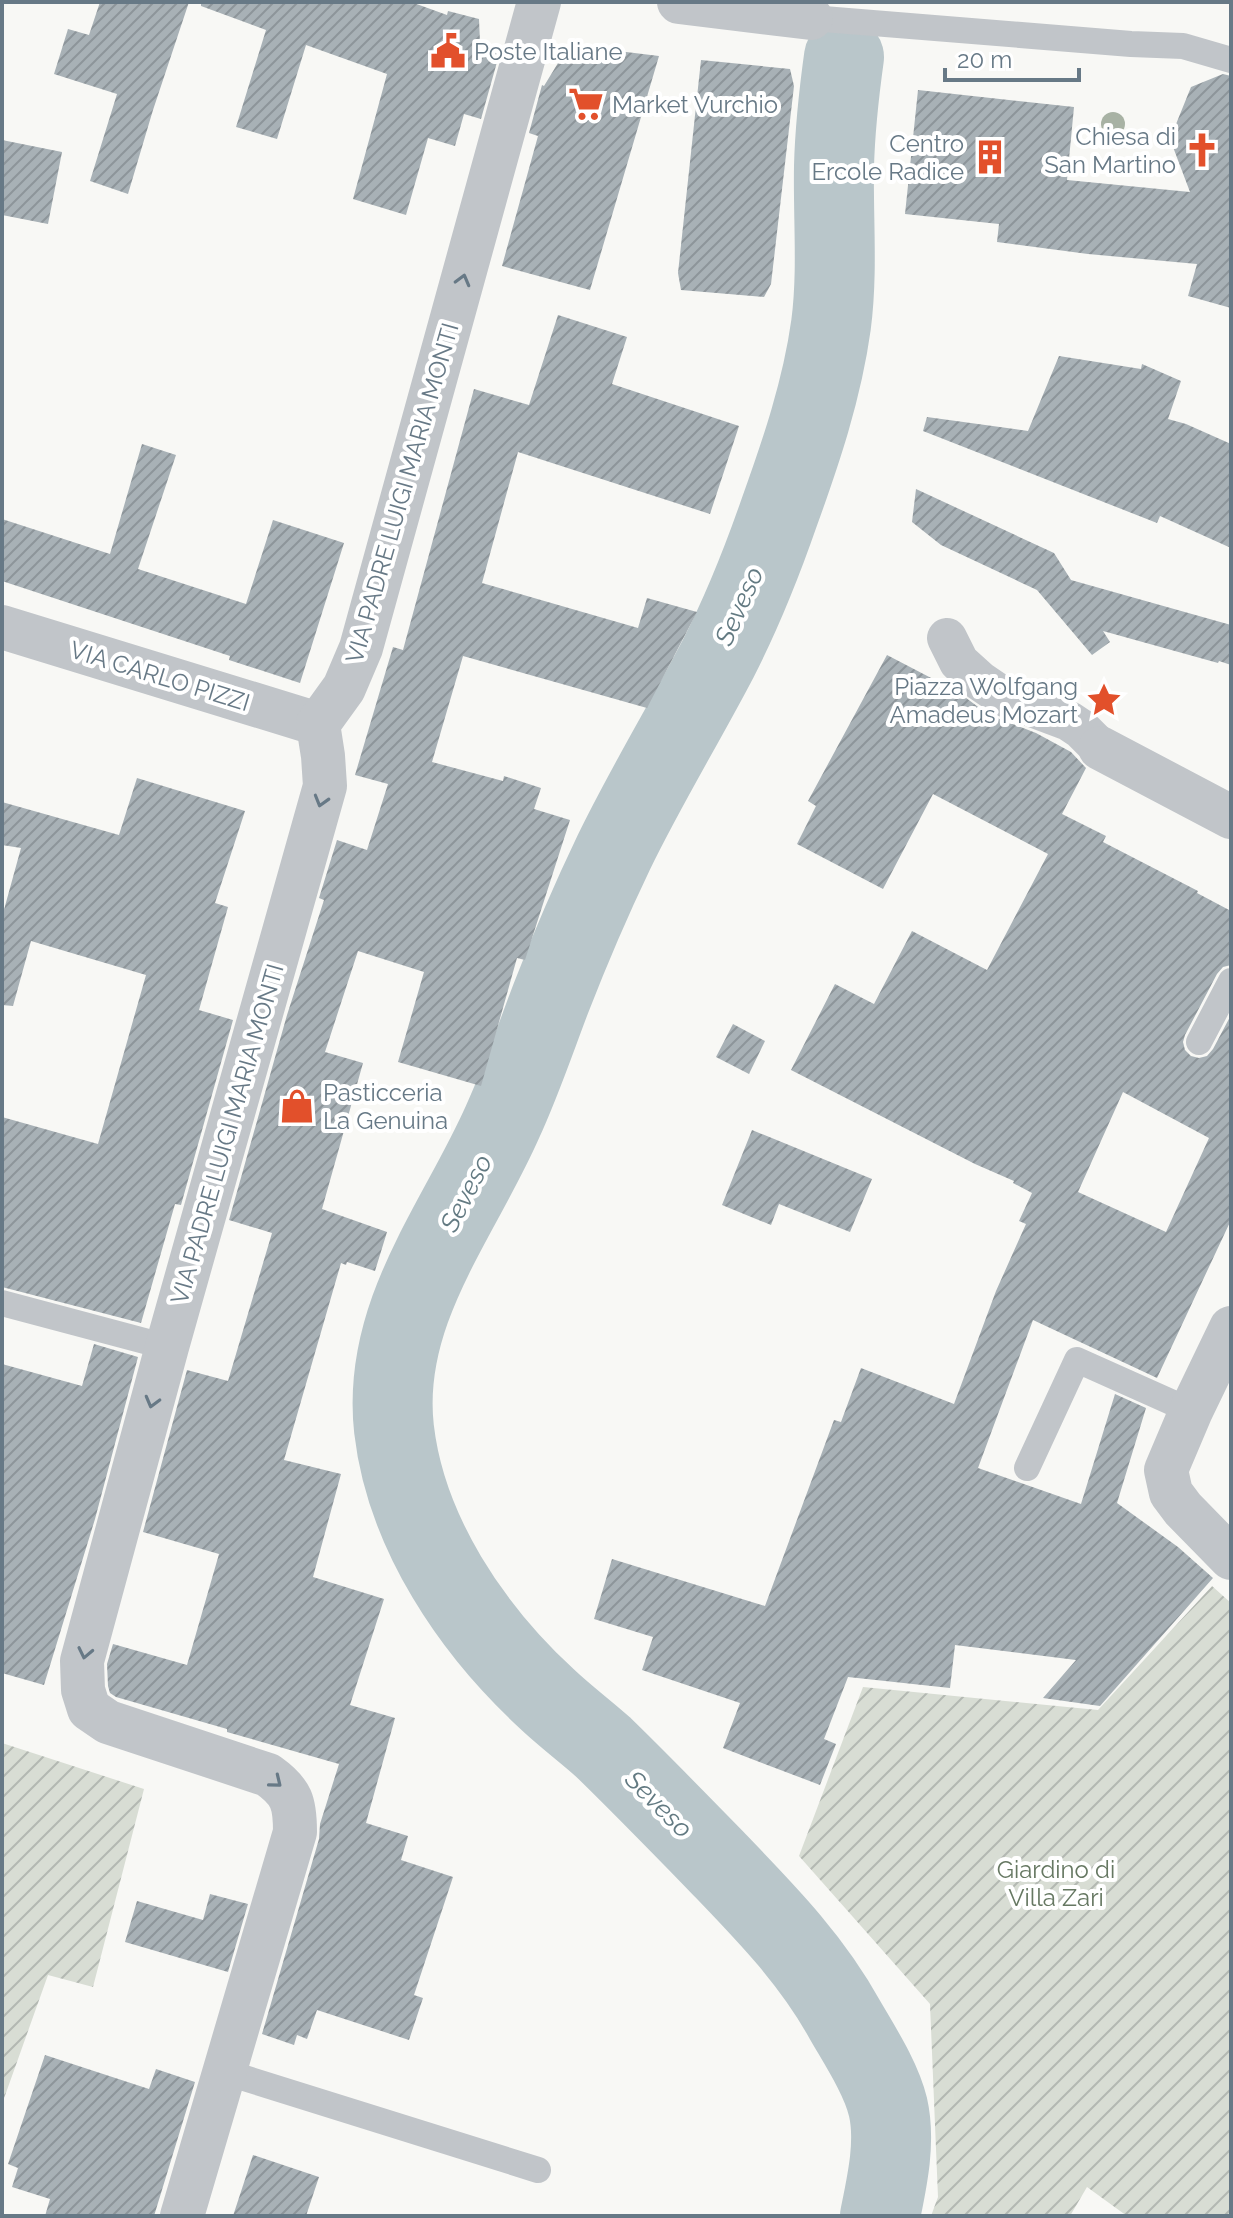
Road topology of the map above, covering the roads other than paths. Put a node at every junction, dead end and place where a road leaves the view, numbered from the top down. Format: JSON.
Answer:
{"nodes":[{"id":1,"x":539,"y":2,"type":"edge"},
{"id":2,"x":679,"y":2,"type":"edge"},
{"id":3,"x":811,"y":18,"type":"joint"},
{"id":4,"x":1231,"y":60,"type":"edge"},
{"id":5,"x":2,"y":627,"type":"edge"},
{"id":6,"x":947,"y":638,"type":"dead end"},
{"id":7,"x":318,"y":724,"type":"junction"},
{"id":8,"x":1100,"y":748,"type":"joint"},
{"id":9,"x":1231,"y":817,"type":"edge"},
{"id":10,"x":1231,"y":981,"type":"edge"},
{"id":11,"x":1199,"y":1042,"type":"dead end"},
{"id":12,"x":2,"y":1303,"type":"edge"},
{"id":13,"x":1231,"y":1328,"type":"edge"},
{"id":14,"x":167,"y":1347,"type":"junction"},
{"id":15,"x":1191,"y":1411,"type":"junction"},
{"id":16,"x":1027,"y":1468,"type":"dead end"},
{"id":17,"x":1231,"y":1558,"type":"edge"},
{"id":18,"x":225,"y":2072,"type":"junction"},
{"id":19,"x":538,"y":2170,"type":"dead end"},
{"id":20,"x":182,"y":2216,"type":"edge"}],
"edges":[{"from":7,"to":1,"type":"street","name":"VIA PADRE LUIGI MARIA MONTI","one_way":true},
{"from":2,"to":3,"type":"street"},
{"from":3,"to":4,"type":"lane"},
{"from":5,"to":7,"type":"street","name":"VIA CARLO PIZZI"},
{"from":6,"to":8,"type":"street"},
{"from":7,"to":14,"type":"street","name":"VIA PADRE LUIGI MARIA MONTI","one_way":true},
{"from":8,"to":9,"type":"street"},
{"from":10,"to":11,"type":"lane"},
{"from":12,"to":14,"type":"lane"},
{"from":13,"to":15,"type":"street"},
{"from":14,"to":18,"type":"street","name":"VIA PADRE LUIGI MARIA MONTI","one_way":true},
{"from":15,"to":16,"type":"lane"},
{"from":15,"to":17,"type":"street"},
{"from":18,"to":19,"type":"lane"},
{"from":18,"to":20,"type":"street","name":"VIA PADRE LUIGI MARIA MONTI"}]}
